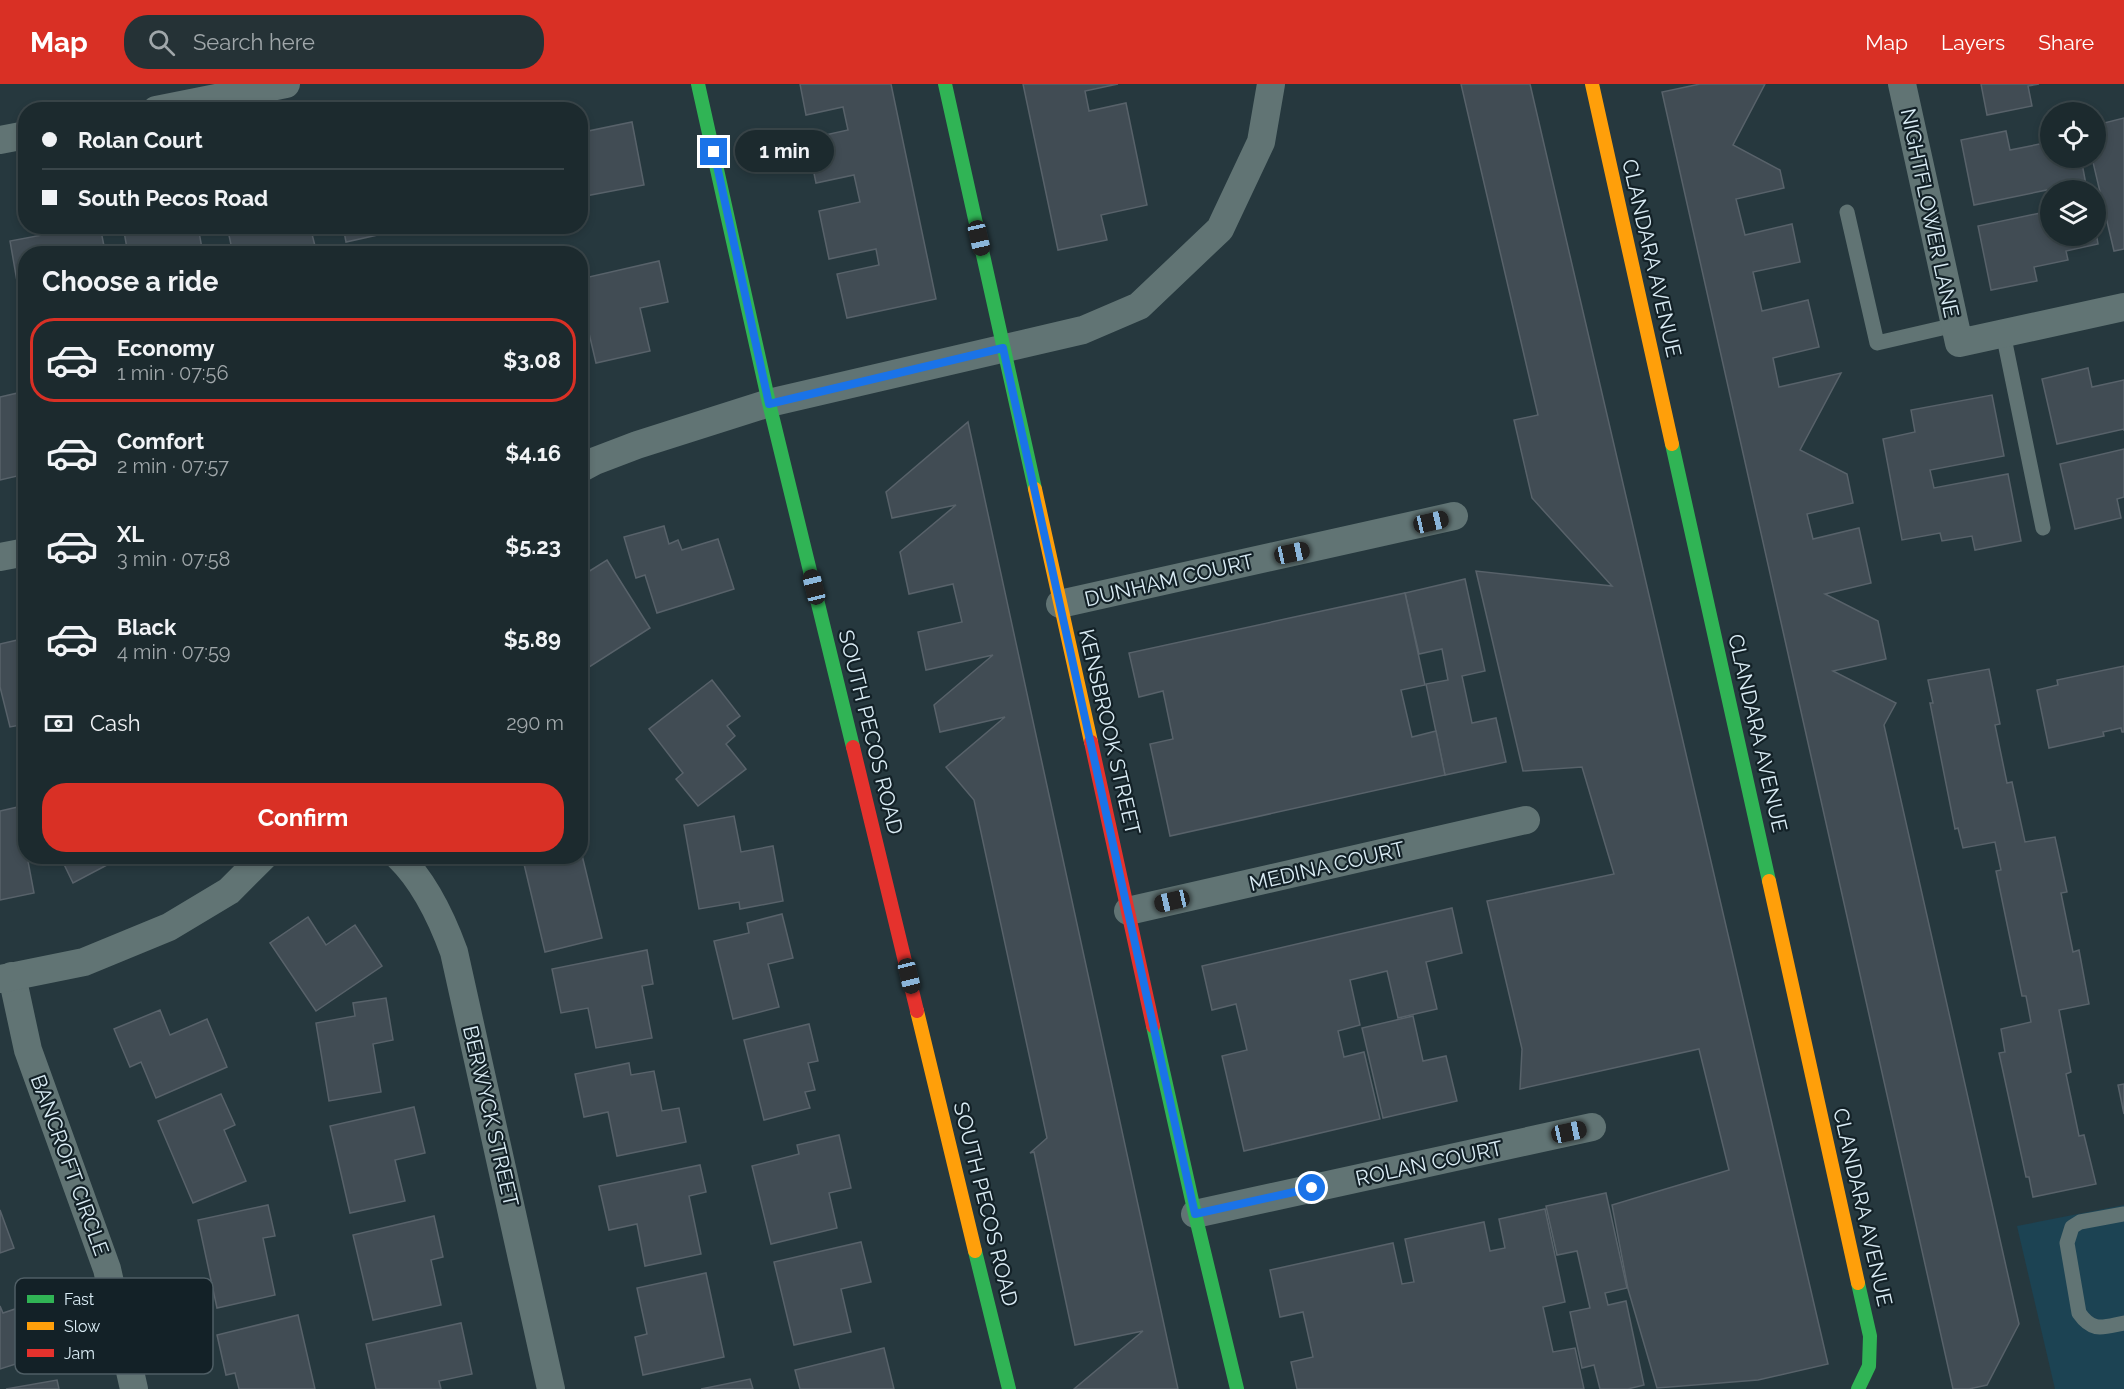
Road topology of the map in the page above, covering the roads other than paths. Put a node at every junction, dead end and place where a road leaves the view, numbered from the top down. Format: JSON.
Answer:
{"nodes":[{"id":1,"x":285,"y":84,"type":"edge"},
{"id":2,"x":698,"y":84,"type":"edge"},
{"id":3,"x":945,"y":84,"type":"edge"},
{"id":4,"x":1271,"y":84,"type":"edge"},
{"id":5,"x":1592,"y":84,"type":"edge"},
{"id":6,"x":1902,"y":84,"type":"edge"},
{"id":7,"x":196,"y":102,"type":"edge"},
{"id":8,"x":18,"y":137,"type":"edge"},
{"id":9,"x":0,"y":140,"type":"edge"},
{"id":10,"x":1847,"y":212,"type":"dead end"},
{"id":11,"x":2124,"y":307,"type":"edge"},
{"id":12,"x":2003,"y":333,"type":"junction"},
{"id":13,"x":1957,"y":334,"type":"junction"},
{"id":14,"x":1003,"y":348,"type":"junction"},
{"id":15,"x":769,"y":404,"type":"junction"},
{"id":16,"x":588,"y":465,"type":"edge"},
{"id":17,"x":1454,"y":516,"type":"dead end"},
{"id":18,"x":2043,"y":528,"type":"dead end"},
{"id":19,"x":18,"y":553,"type":"edge"},
{"id":20,"x":0,"y":556,"type":"edge"},
{"id":21,"x":1060,"y":604,"type":"junction"},
{"id":22,"x":1526,"y":820,"type":"dead end"},
{"id":23,"x":256,"y":864,"type":"edge"},
{"id":24,"x":404,"y":864,"type":"edge"},
{"id":25,"x":1128,"y":911,"type":"junction"},
{"id":26,"x":6,"y":977,"type":"edge"},
{"id":27,"x":1592,"y":1127,"type":"dead end"},
{"id":28,"x":1195,"y":1214,"type":"junction"},
{"id":29,"x":2124,"y":1214,"type":"edge"},
{"id":30,"x":109,"y":1278,"type":"edge"},
{"id":31,"x":2124,"y":1323,"type":"edge"},
{"id":32,"x":131,"y":1374,"type":"edge"},
{"id":33,"x":134,"y":1389,"type":"edge"},
{"id":34,"x":552,"y":1389,"type":"edge"},
{"id":35,"x":1010,"y":1389,"type":"edge"},
{"id":36,"x":1237,"y":1389,"type":"edge"},
{"id":37,"x":1858,"y":1389,"type":"edge"}],
"edges":[{"from":1,"to":7,"type":"street"},
{"from":2,"to":15,"type":"street","name":"SOUTH PECOS ROAD"},
{"from":3,"to":14,"type":"street","name":"KENSBROOK STREET"},
{"from":4,"to":14,"type":"street"},
{"from":5,"to":37,"type":"street","name":"CLANDARA AVENUE"},
{"from":6,"to":13,"type":"street","name":"NIGHTFLOWER LANE"},
{"from":8,"to":9,"type":"street"},
{"from":10,"to":13,"type":"lane"},
{"from":11,"to":12,"type":"street"},
{"from":12,"to":13,"type":"street"},
{"from":12,"to":18,"type":"lane"},
{"from":14,"to":15,"type":"street"},
{"from":14,"to":21,"type":"street","name":"KENSBROOK STREET"},
{"from":15,"to":16,"type":"street"},
{"from":15,"to":35,"type":"street","name":"SOUTH PECOS ROAD"},
{"from":17,"to":21,"type":"street","name":"DUNHAM COURT"},
{"from":19,"to":20,"type":"street"},
{"from":21,"to":25,"type":"street","name":"KENSBROOK STREET"},
{"from":22,"to":25,"type":"street","name":"MEDINA COURT"},
{"from":23,"to":26,"type":"street"},
{"from":24,"to":34,"type":"street","name":"BERWYCK STREET"},
{"from":25,"to":28,"type":"street","name":"KENSBROOK STREET"},
{"from":26,"to":30,"type":"street","name":"BANCROFT CIRCLE"},
{"from":27,"to":28,"type":"street","name":"ROLAN COURT"},
{"from":28,"to":36,"type":"street","name":"KENSBROOK STREET"},
{"from":29,"to":31,"type":"lane"},
{"from":32,"to":33,"type":"street","name":"BANCROFT CIRCLE"}]}
